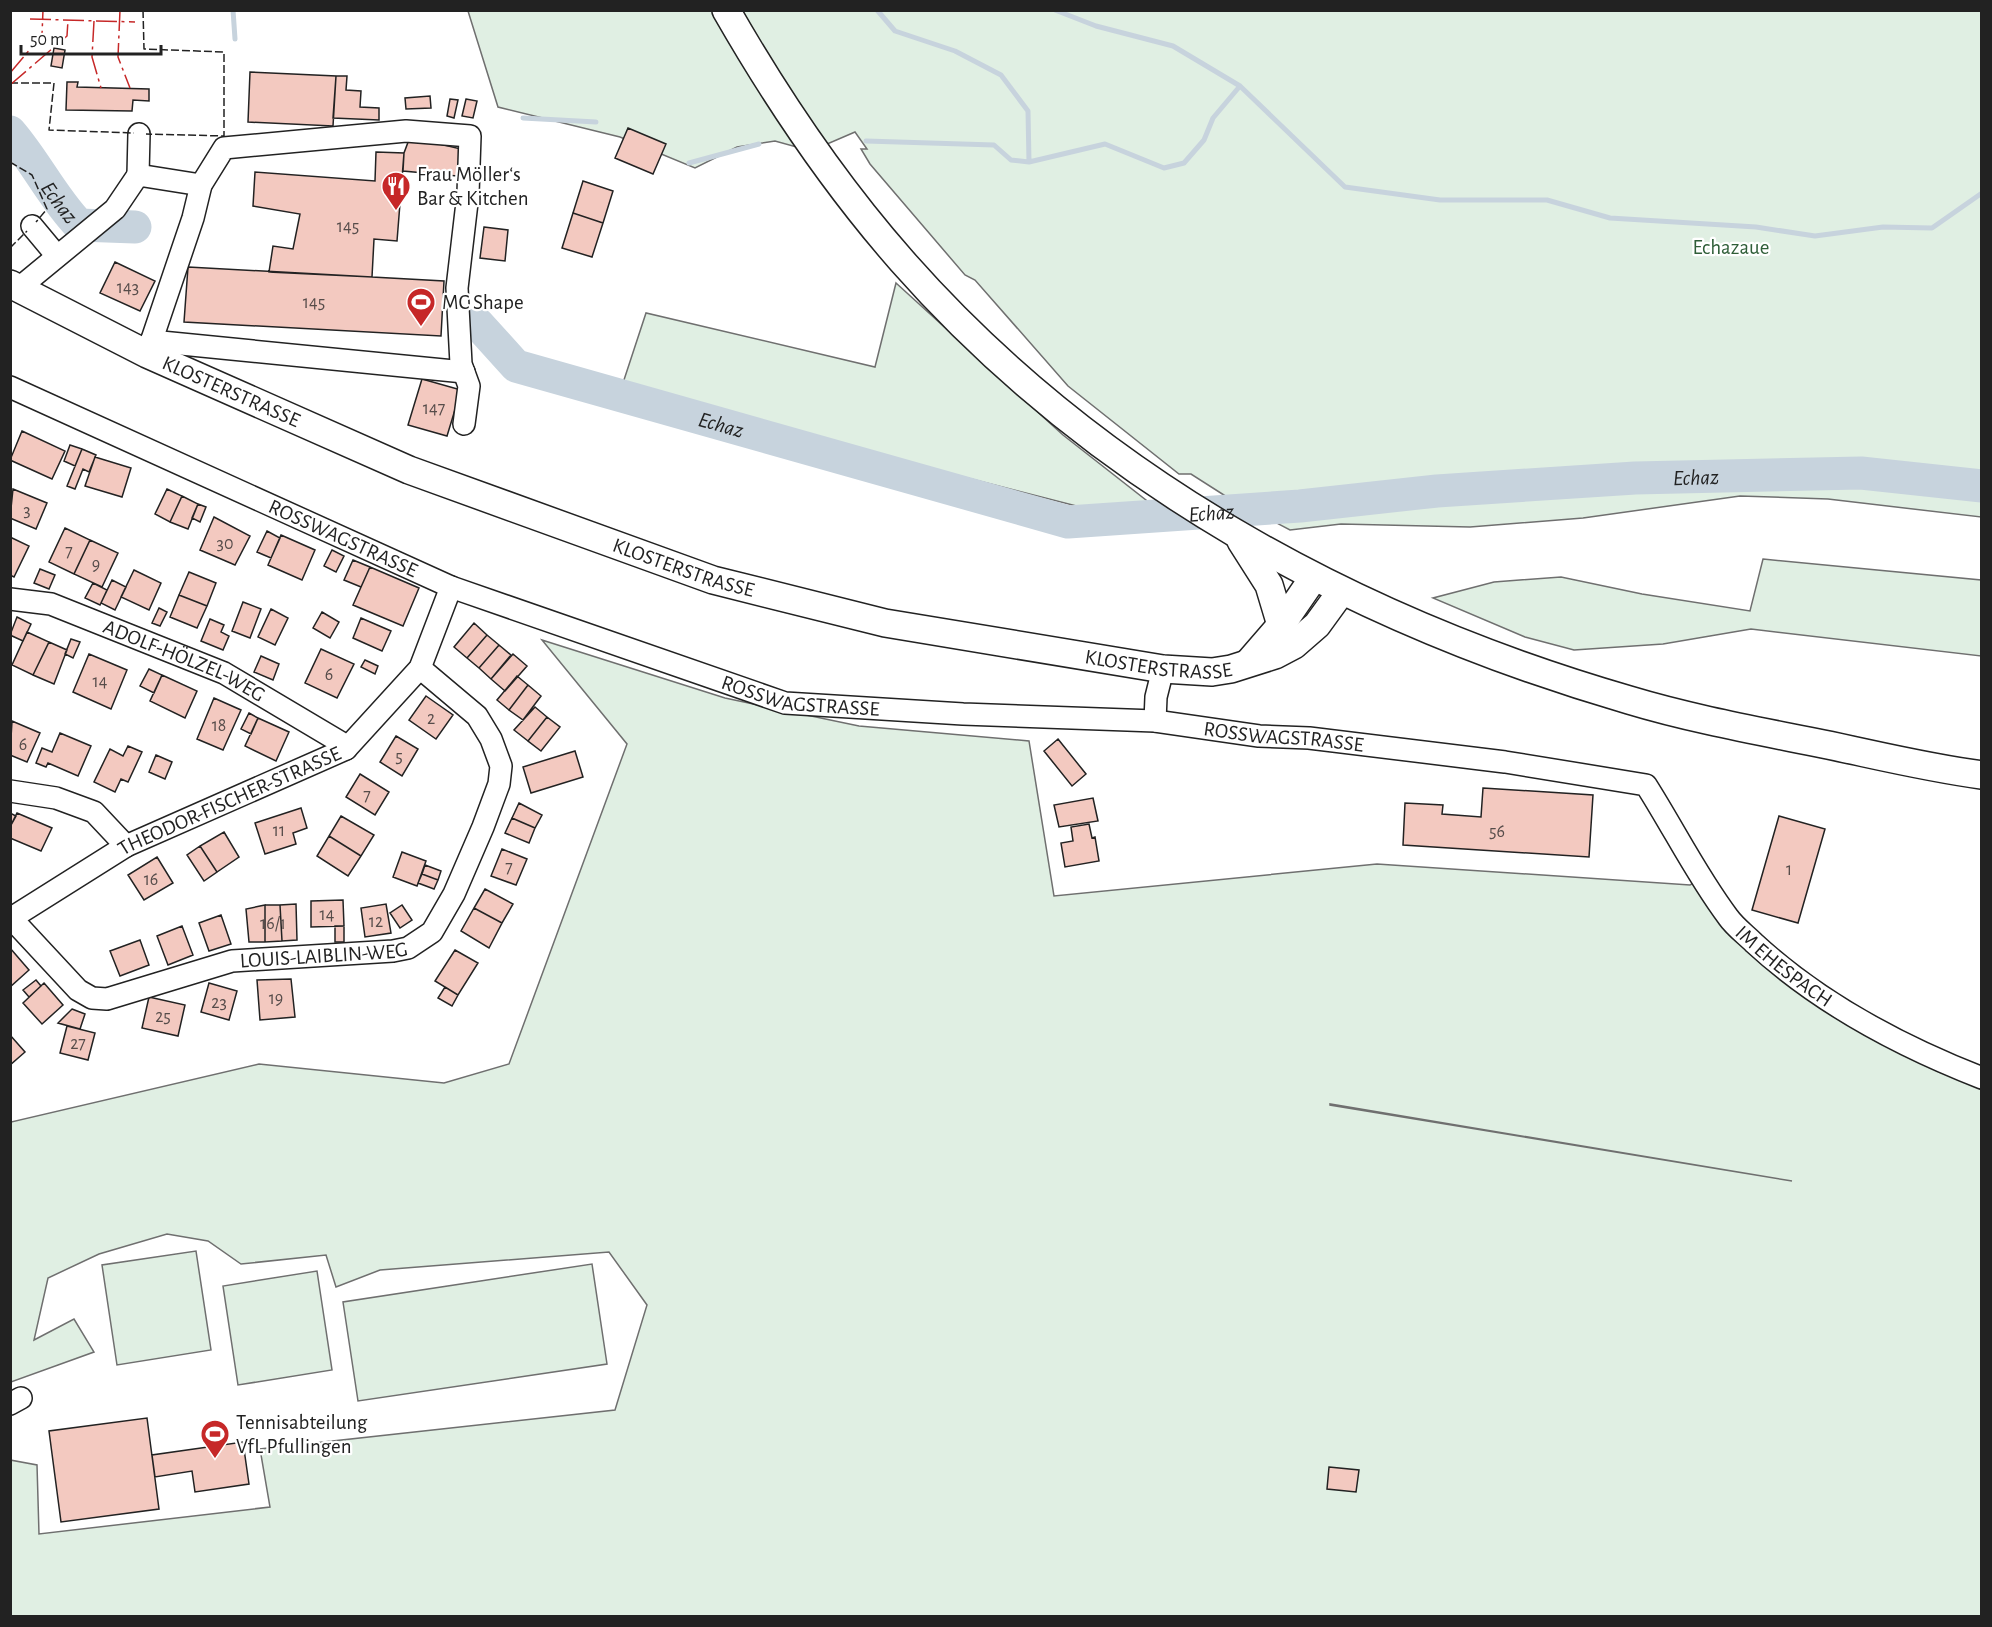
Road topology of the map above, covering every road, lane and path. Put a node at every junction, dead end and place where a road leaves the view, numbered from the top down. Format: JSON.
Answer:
{"nodes":[{"id":1,"x":726,"y":10,"type":"edge"},
{"id":2,"x":139,"y":134,"type":"dead end"},
{"id":3,"x":138,"y":175,"type":"junction"},
{"id":4,"x":201,"y":185,"type":"junction"},
{"id":5,"x":32,"y":226,"type":"dead end"},
{"id":6,"x":57,"y":256,"type":"junction"},
{"id":7,"x":15,"y":286,"type":"edge"},
{"id":8,"x":149,"y":347,"type":"junction"},
{"id":9,"x":464,"y":372,"type":"junction"},
{"id":10,"x":10,"y":387,"type":"edge"},
{"id":11,"x":464,"y":424,"type":"dead end"},
{"id":12,"x":1227,"y":530,"type":"junction"},
{"id":13,"x":1314,"y":578,"type":"junction"},
{"id":14,"x":451,"y":587,"type":"junction"},
{"id":15,"x":1341,"y":592,"type":"junction"},
{"id":16,"x":10,"y":598,"type":"edge"},
{"id":17,"x":1281,"y":624,"type":"junction"},
{"id":18,"x":1249,"y":662,"type":"junction"},
{"id":19,"x":420,"y":668,"type":"junction"},
{"id":20,"x":1163,"y":669,"type":"junction"},
{"id":21,"x":1155,"y":721,"type":"junction"},
{"id":22,"x":346,"y":749,"type":"junction"},
{"id":23,"x":1982,"y":775,"type":"edge"},
{"id":24,"x":1646,"y":785,"type":"joint"},
{"id":25,"x":10,"y":791,"type":"edge"},
{"id":26,"x":126,"y":846,"type":"junction"},
{"id":27,"x":11,"y":918,"type":"edge"},
{"id":28,"x":1982,"y":1078,"type":"edge"}],
"edges":[{"from":1,"to":12,"type":"main road"},
{"from":2,"to":3,"type":"street"},
{"from":3,"to":4,"type":"street"},
{"from":3,"to":6,"type":"street"},
{"from":4,"to":8,"type":"street","name":"KLOSTERSTRASSE"},
{"from":4,"to":9,"type":"street","name":"KLOSTERSTRASSE"},
{"from":5,"to":6,"type":"street"},
{"from":6,"to":7,"type":"street"},
{"from":7,"to":8,"type":"main road","name":"KLOSTERSTRASSE"},
{"from":8,"to":9,"type":"street"},
{"from":8,"to":20,"type":"main road","name":"KLOSTERSTRASSE"},
{"from":9,"to":11,"type":"street","name":"KLOSTERSTRASSE"},
{"from":10,"to":14,"type":"street","name":"ROSSWAGSTRASSE"},
{"from":12,"to":13,"type":"main road"},
{"from":12,"to":17,"type":"main road"},
{"from":13,"to":15,"type":"main road"},
{"from":13,"to":17,"type":"main road","name":"KLOSTERSTRASSE"},
{"from":14,"to":19,"type":"street","name":"THEODOR-FISCHER-STRASSE"},
{"from":14,"to":21,"type":"street","name":"ROSSWAGSTRASSE"},
{"from":15,"to":18,"type":"main road","name":"KLOSTERSTRASSE"},
{"from":15,"to":23,"type":"main road"},
{"from":16,"to":22,"type":"street","name":"ADOLF-HÖLZEL-WEG"},
{"from":17,"to":18,"type":"main road","name":"KLOSTERSTRASSE"},
{"from":18,"to":20,"type":"main road","name":"KLOSTERSTRASSE"},
{"from":19,"to":22,"type":"street","name":"THEODOR-FISCHER-STRASSE"},
{"from":19,"to":27,"type":"street","name":"LOUIS-LAIBLIN-WEG"},
{"from":20,"to":21,"type":"street"},
{"from":21,"to":24,"type":"street","name":"ROSSWAGSTRASSE"},
{"from":22,"to":26,"type":"street","name":"THEODOR-FISCHER-STRASSE"},
{"from":24,"to":28,"type":"street","name":"IM EHESPACH"},
{"from":25,"to":26,"type":"street"},
{"from":26,"to":27,"type":"street","name":"THEODOR-FISCHER-STRASSE"}]}
